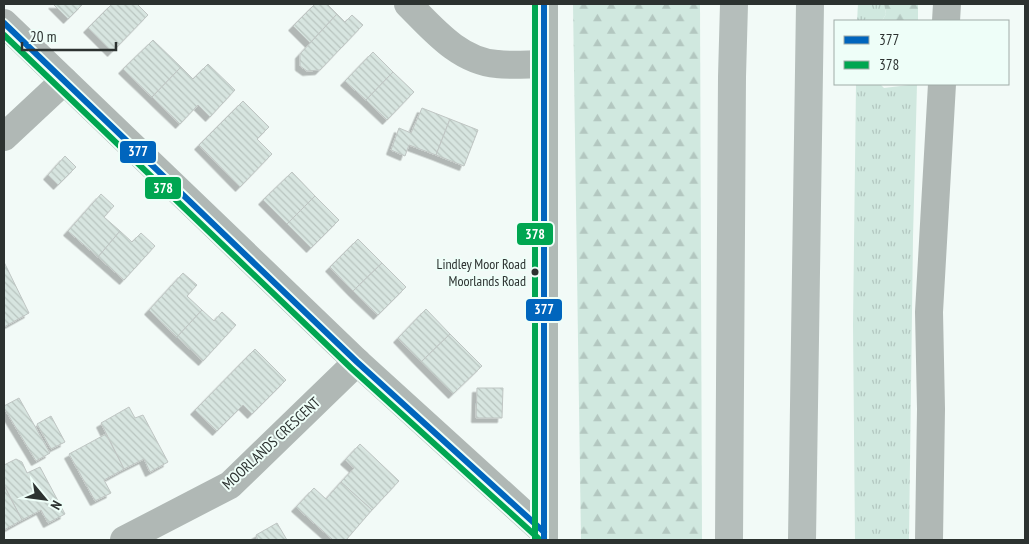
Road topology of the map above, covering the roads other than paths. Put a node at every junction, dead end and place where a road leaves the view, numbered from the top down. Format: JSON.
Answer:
{"nodes":[{"id":1,"x":408,"y":4,"type":"edge"},
{"id":2,"x":544,"y":4,"type":"edge"},
{"id":3,"x":734,"y":4,"type":"edge"},
{"id":4,"x":810,"y":4,"type":"edge"},
{"id":5,"x":947,"y":4,"type":"edge"},
{"id":6,"x":946,"y":20,"type":"edge"},
{"id":7,"x":4,"y":23,"type":"edge"},
{"id":8,"x":544,"y":64,"type":"junction"},
{"id":9,"x":64,"y":81,"type":"junction"},
{"id":10,"x":942,"y":85,"type":"edge"},
{"id":11,"x":4,"y":137,"type":"edge"},
{"id":12,"x":357,"y":362,"type":"junction"},
{"id":13,"x":544,"y":536,"type":"edge"},
{"id":14,"x":124,"y":540,"type":"edge"},
{"id":15,"x":729,"y":540,"type":"edge"},
{"id":16,"x":802,"y":540,"type":"edge"},
{"id":17,"x":929,"y":540,"type":"edge"}],
"edges":[{"from":1,"to":8,"type":"street"},
{"from":2,"to":8,"type":"main road"},
{"from":3,"to":15,"type":"highway"},
{"from":4,"to":16,"type":"highway"},
{"from":5,"to":6,"type":"street"},
{"from":7,"to":9,"type":"street"},
{"from":8,"to":13,"type":"main road"},
{"from":9,"to":11,"type":"street"},
{"from":9,"to":12,"type":"street"},
{"from":10,"to":17,"type":"street"},
{"from":12,"to":13,"type":"street"},
{"from":12,"to":14,"type":"street","name":"MOORLANDS CRESCENT"}]}
